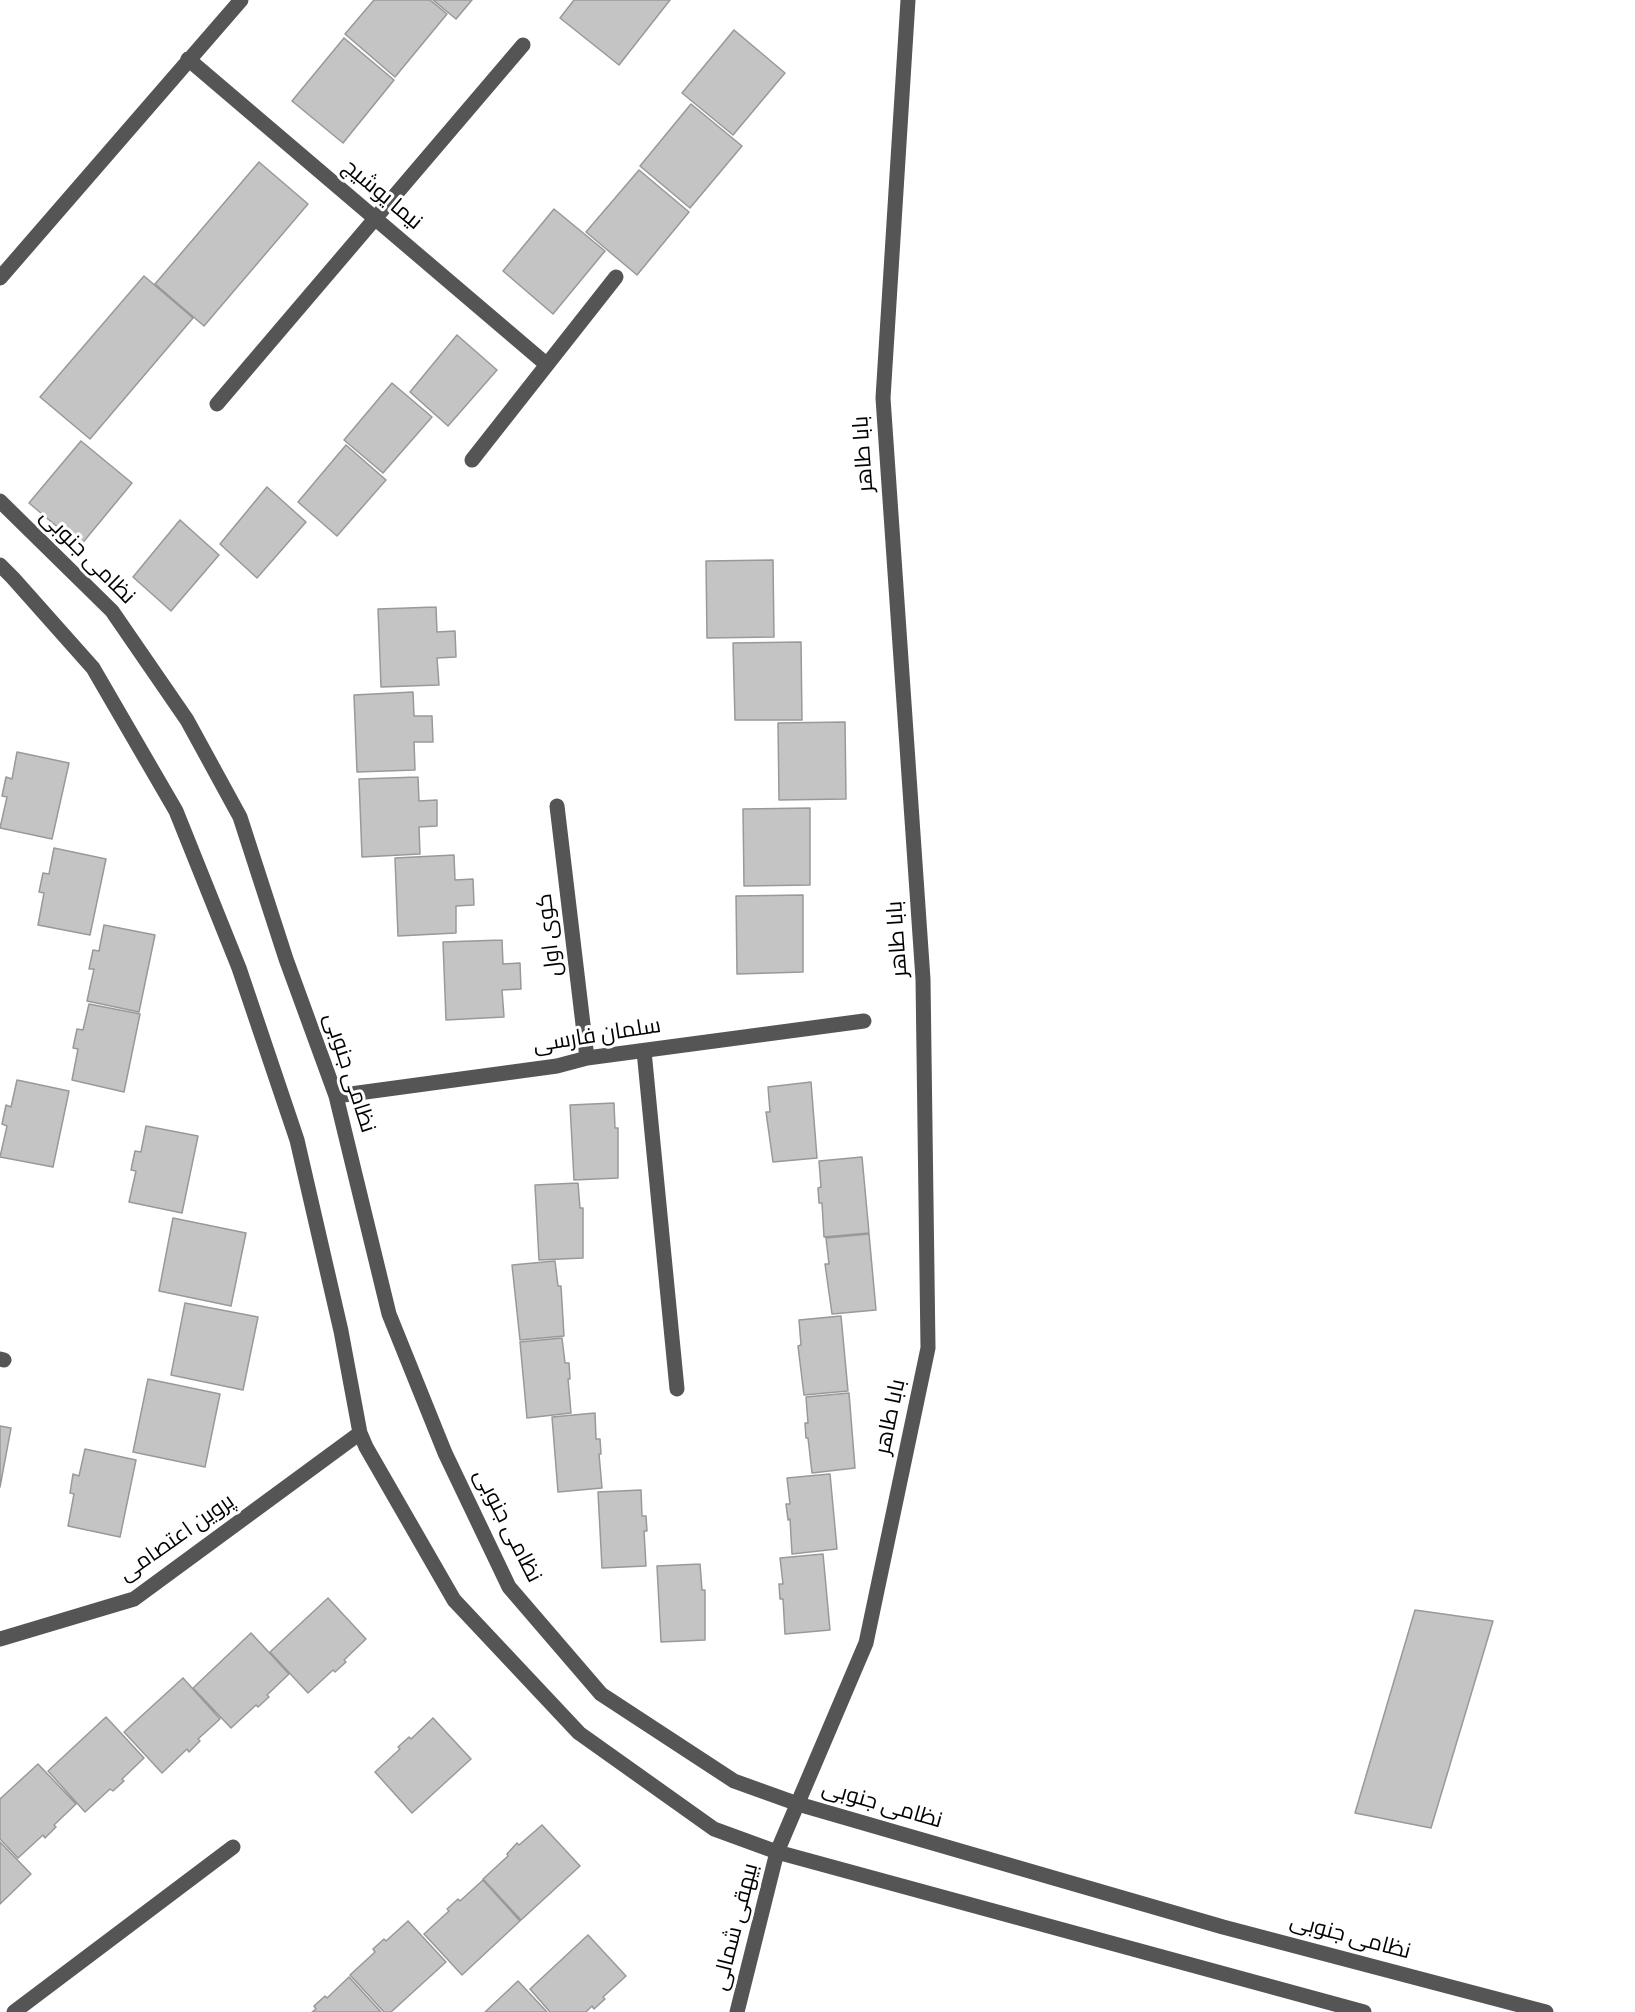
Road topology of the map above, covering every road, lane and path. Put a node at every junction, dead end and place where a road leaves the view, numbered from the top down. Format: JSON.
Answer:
{"nodes":[{"id":1,"x":241,"y":0,"type":"edge"},
{"id":2,"x":908,"y":0,"type":"edge"},
{"id":3,"x":523,"y":45,"type":"dead end"},
{"id":4,"x":188,"y":59,"type":"junction"},
{"id":5,"x":375,"y":218,"type":"junction"},
{"id":6,"x":616,"y":277,"type":"dead end"},
{"id":7,"x":0,"y":278,"type":"edge"},
{"id":8,"x":546,"y":364,"type":"junction"},
{"id":9,"x":217,"y":404,"type":"dead end"},
{"id":10,"x":472,"y":460,"type":"dead end"},
{"id":11,"x":0,"y":501,"type":"edge"},
{"id":12,"x":0,"y":565,"type":"edge"},
{"id":13,"x":557,"y":806,"type":"dead end"},
{"id":14,"x":864,"y":1021,"type":"dead end"},
{"id":15,"x":644,"y":1051,"type":"junction"},
{"id":16,"x":587,"y":1058,"type":"junction"},
{"id":17,"x":336,"y":1096,"type":"junction"},
{"id":18,"x":677,"y":1389,"type":"dead end"},
{"id":19,"x":360,"y":1433,"type":"junction"},
{"id":20,"x":0,"y":1640,"type":"edge"},
{"id":21,"x":798,"y":1804,"type":"junction"},
{"id":22,"x":233,"y":1847,"type":"dead end"},
{"id":23,"x":777,"y":1852,"type":"junction"},
{"id":24,"x":14,"y":2012,"type":"edge"},
{"id":25,"x":737,"y":2012,"type":"edge"},
{"id":26,"x":1364,"y":2012,"type":"edge"},
{"id":27,"x":1546,"y":2012,"type":"edge"}],
"edges":[{"from":1,"to":4,"type":"street"},
{"from":2,"to":21,"type":"street","name":"بابا طاهر"},
{"from":3,"to":5,"type":"street"},
{"from":4,"to":5,"type":"street","name":"نیما یوشیج"},
{"from":4,"to":7,"type":"street"},
{"from":5,"to":8,"type":"street","name":"نیما یوشیج"},
{"from":5,"to":9,"type":"street"},
{"from":6,"to":8,"type":"street"},
{"from":8,"to":10,"type":"street"},
{"from":11,"to":17,"type":"street","name":"نظامی جنوبی"},
{"from":12,"to":19,"type":"street"},
{"from":13,"to":16,"type":"street","name":"کوی اول"},
{"from":14,"to":15,"type":"street","name":"سلمان فارسی"},
{"from":15,"to":16,"type":"street","name":"سلمان فارسی"},
{"from":15,"to":18,"type":"street"},
{"from":16,"to":17,"type":"street","name":"سلمان فارسی"},
{"from":17,"to":21,"type":"street","name":"نظامی جنوبی"},
{"from":19,"to":20,"type":"street","name":"پروین اعتصامی"},
{"from":19,"to":23,"type":"street"},
{"from":21,"to":23,"type":"street","name":"بابا طاهر"},
{"from":21,"to":27,"type":"street","name":"نظامی جنوبی"},
{"from":22,"to":24,"type":"street"},
{"from":23,"to":25,"type":"street","name":"بیهقی شمالی"},
{"from":23,"to":26,"type":"street"}]}
